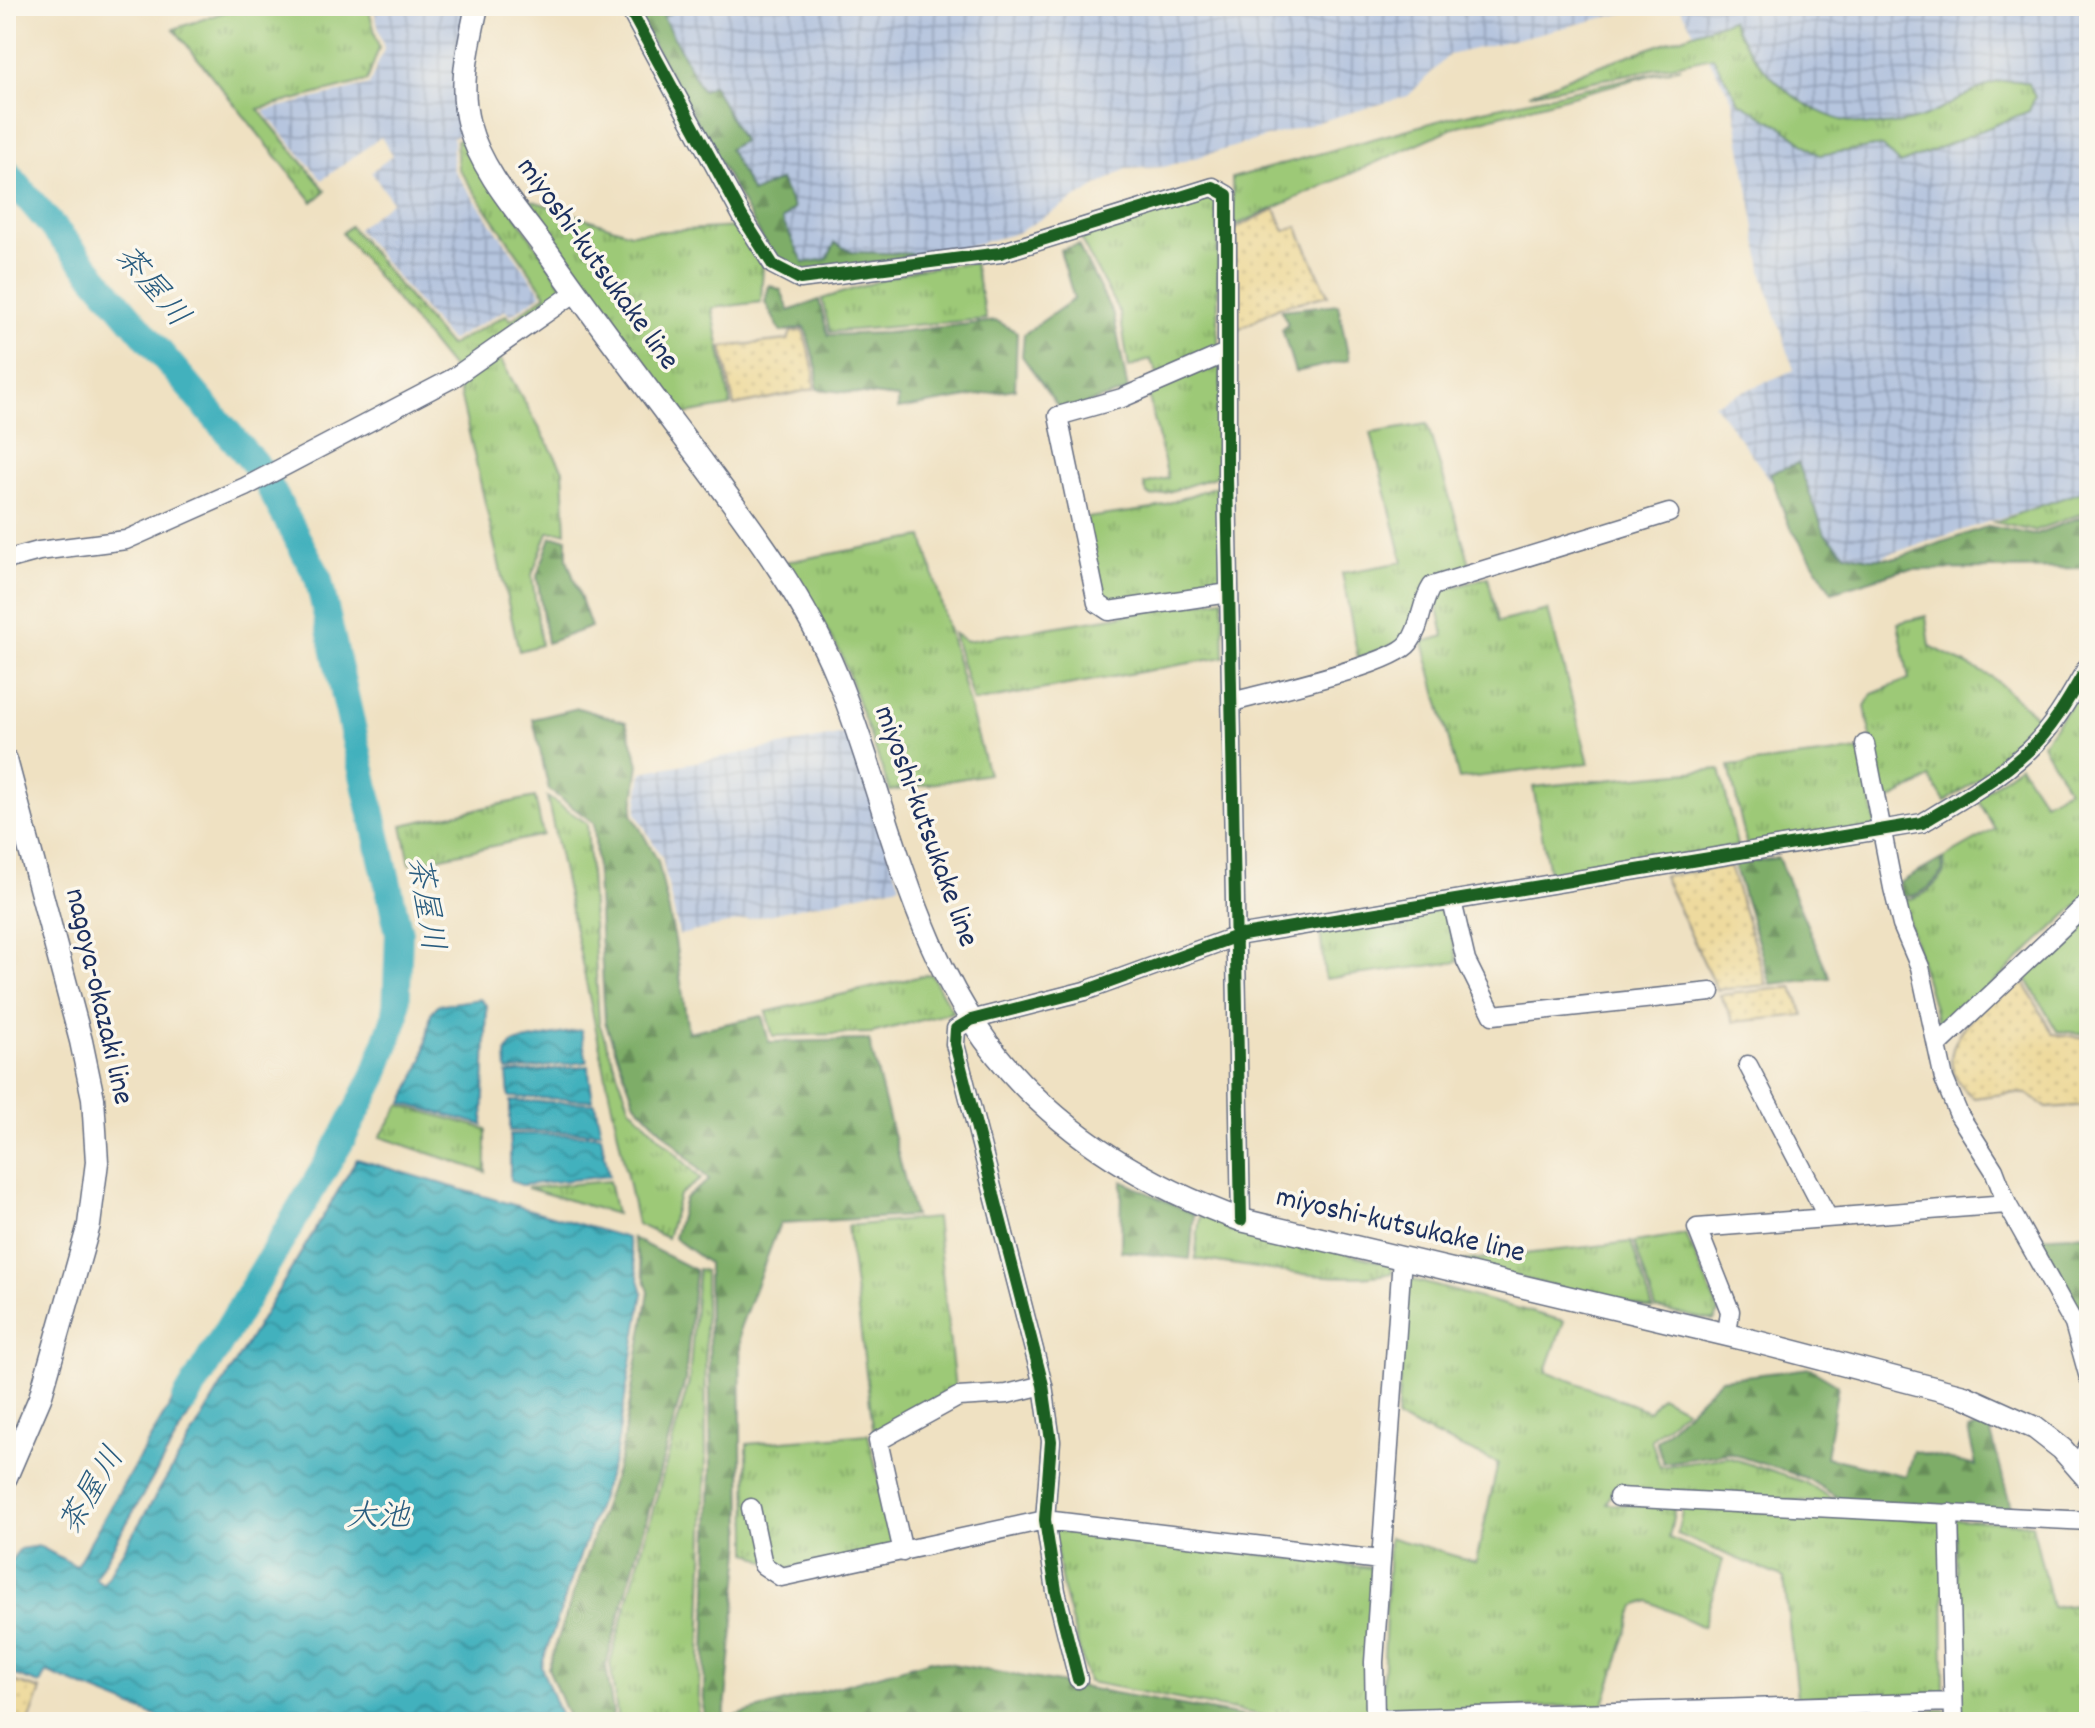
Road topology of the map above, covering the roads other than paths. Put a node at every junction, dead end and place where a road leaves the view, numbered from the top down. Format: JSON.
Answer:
{"nodes":[{"id":1,"x":477,"y":6,"type":"edge"},
{"id":2,"x":628,"y":6,"type":"edge"},
{"id":3,"x":576,"y":292,"type":"junction"},
{"id":4,"x":1226,"y":353,"type":"junction"},
{"id":5,"x":1669,"y":513,"type":"dead end"},
{"id":6,"x":6,"y":560,"type":"edge"},
{"id":7,"x":1229,"y":593,"type":"junction"},
{"id":8,"x":2089,"y":664,"type":"edge"},
{"id":9,"x":1232,"y":702,"type":"junction"},
{"id":10,"x":1865,"y":744,"type":"dead end"},
{"id":11,"x":6,"y":760,"type":"edge"},
{"id":12,"x":1882,"y":830,"type":"junction"},
{"id":13,"x":1452,"y":901,"type":"junction"},
{"id":14,"x":2089,"y":902,"type":"edge"},
{"id":15,"x":1237,"y":936,"type":"junction"},
{"id":16,"x":1711,"y":992,"type":"dead end"},
{"id":17,"x":971,"y":1020,"type":"junction"},
{"id":18,"x":1939,"y":1044,"type":"junction"},
{"id":19,"x":1748,"y":1065,"type":"dead end"},
{"id":20,"x":2007,"y":1204,"type":"junction"},
{"id":21,"x":1827,"y":1216,"type":"junction"},
{"id":22,"x":1241,"y":1220,"type":"junction"},
{"id":23,"x":1402,"y":1258,"type":"junction"},
{"id":24,"x":1727,"y":1335,"type":"junction"},
{"id":25,"x":2089,"y":1378,"type":"edge"},
{"id":26,"x":1043,"y":1385,"type":"junction"},
{"id":27,"x":2089,"y":1444,"type":"edge"},
{"id":28,"x":2084,"y":1473,"type":"edge"},
{"id":29,"x":6,"y":1477,"type":"edge"},
{"id":30,"x":1618,"y":1497,"type":"dead end"},
{"id":31,"x":751,"y":1508,"type":"dead end"},
{"id":32,"x":1949,"y":1513,"type":"junction"},
{"id":33,"x":1045,"y":1520,"type":"junction"},
{"id":34,"x":2089,"y":1521,"type":"edge"},
{"id":35,"x":903,"y":1552,"type":"junction"},
{"id":36,"x":1380,"y":1560,"type":"junction"},
{"id":37,"x":1078,"y":1679,"type":"dead end"},
{"id":38,"x":1953,"y":1702,"type":"junction"},
{"id":39,"x":1619,"y":1718,"type":"edge"},
{"id":40,"x":1954,"y":1722,"type":"edge"}],
"edges":[{"from":1,"to":3,"type":"main road","name":"miyoshi-kutsukake line"},
{"from":2,"to":4,"type":"street"},
{"from":3,"to":6,"type":"street"},
{"from":3,"to":17,"type":"main road","name":"miyoshi-kutsukake line"},
{"from":4,"to":7,"type":"street"},
{"from":4,"to":7,"type":"street"},
{"from":5,"to":9,"type":"street"},
{"from":7,"to":9,"type":"street"},
{"from":8,"to":12,"type":"street"},
{"from":9,"to":15,"type":"street"},
{"from":10,"to":12,"type":"street"},
{"from":11,"to":29,"type":"main road","name":"nagoya-okazaki line"},
{"from":12,"to":13,"type":"street"},
{"from":12,"to":18,"type":"street"},
{"from":13,"to":15,"type":"street"},
{"from":13,"to":16,"type":"street"},
{"from":14,"to":18,"type":"street"},
{"from":15,"to":17,"type":"street"},
{"from":15,"to":22,"type":"street"},
{"from":17,"to":22,"type":"main road","name":"miyoshi-kutsukake line"},
{"from":17,"to":26,"type":"street"},
{"from":18,"to":20,"type":"street"},
{"from":19,"to":21,"type":"street"},
{"from":20,"to":21,"type":"street"},
{"from":20,"to":25,"type":"street"},
{"from":21,"to":24,"type":"street"},
{"from":22,"to":23,"type":"main road","name":"miyoshi-kutsukake line"},
{"from":23,"to":24,"type":"main road","name":"miyoshi-kutsukake line"},
{"from":23,"to":36,"type":"street"},
{"from":24,"to":28,"type":"main road","name":"miyoshi-kutsukake line"},
{"from":26,"to":33,"type":"street"},
{"from":26,"to":35,"type":"street"},
{"from":27,"to":28,"type":"street"},
{"from":30,"to":32,"type":"street"},
{"from":31,"to":35,"type":"street"},
{"from":32,"to":34,"type":"street"},
{"from":32,"to":38,"type":"street"},
{"from":33,"to":35,"type":"street"},
{"from":33,"to":36,"type":"street"},
{"from":33,"to":37,"type":"street"},
{"from":36,"to":39,"type":"street"},
{"from":38,"to":39,"type":"street"},
{"from":38,"to":40,"type":"street"}]}
